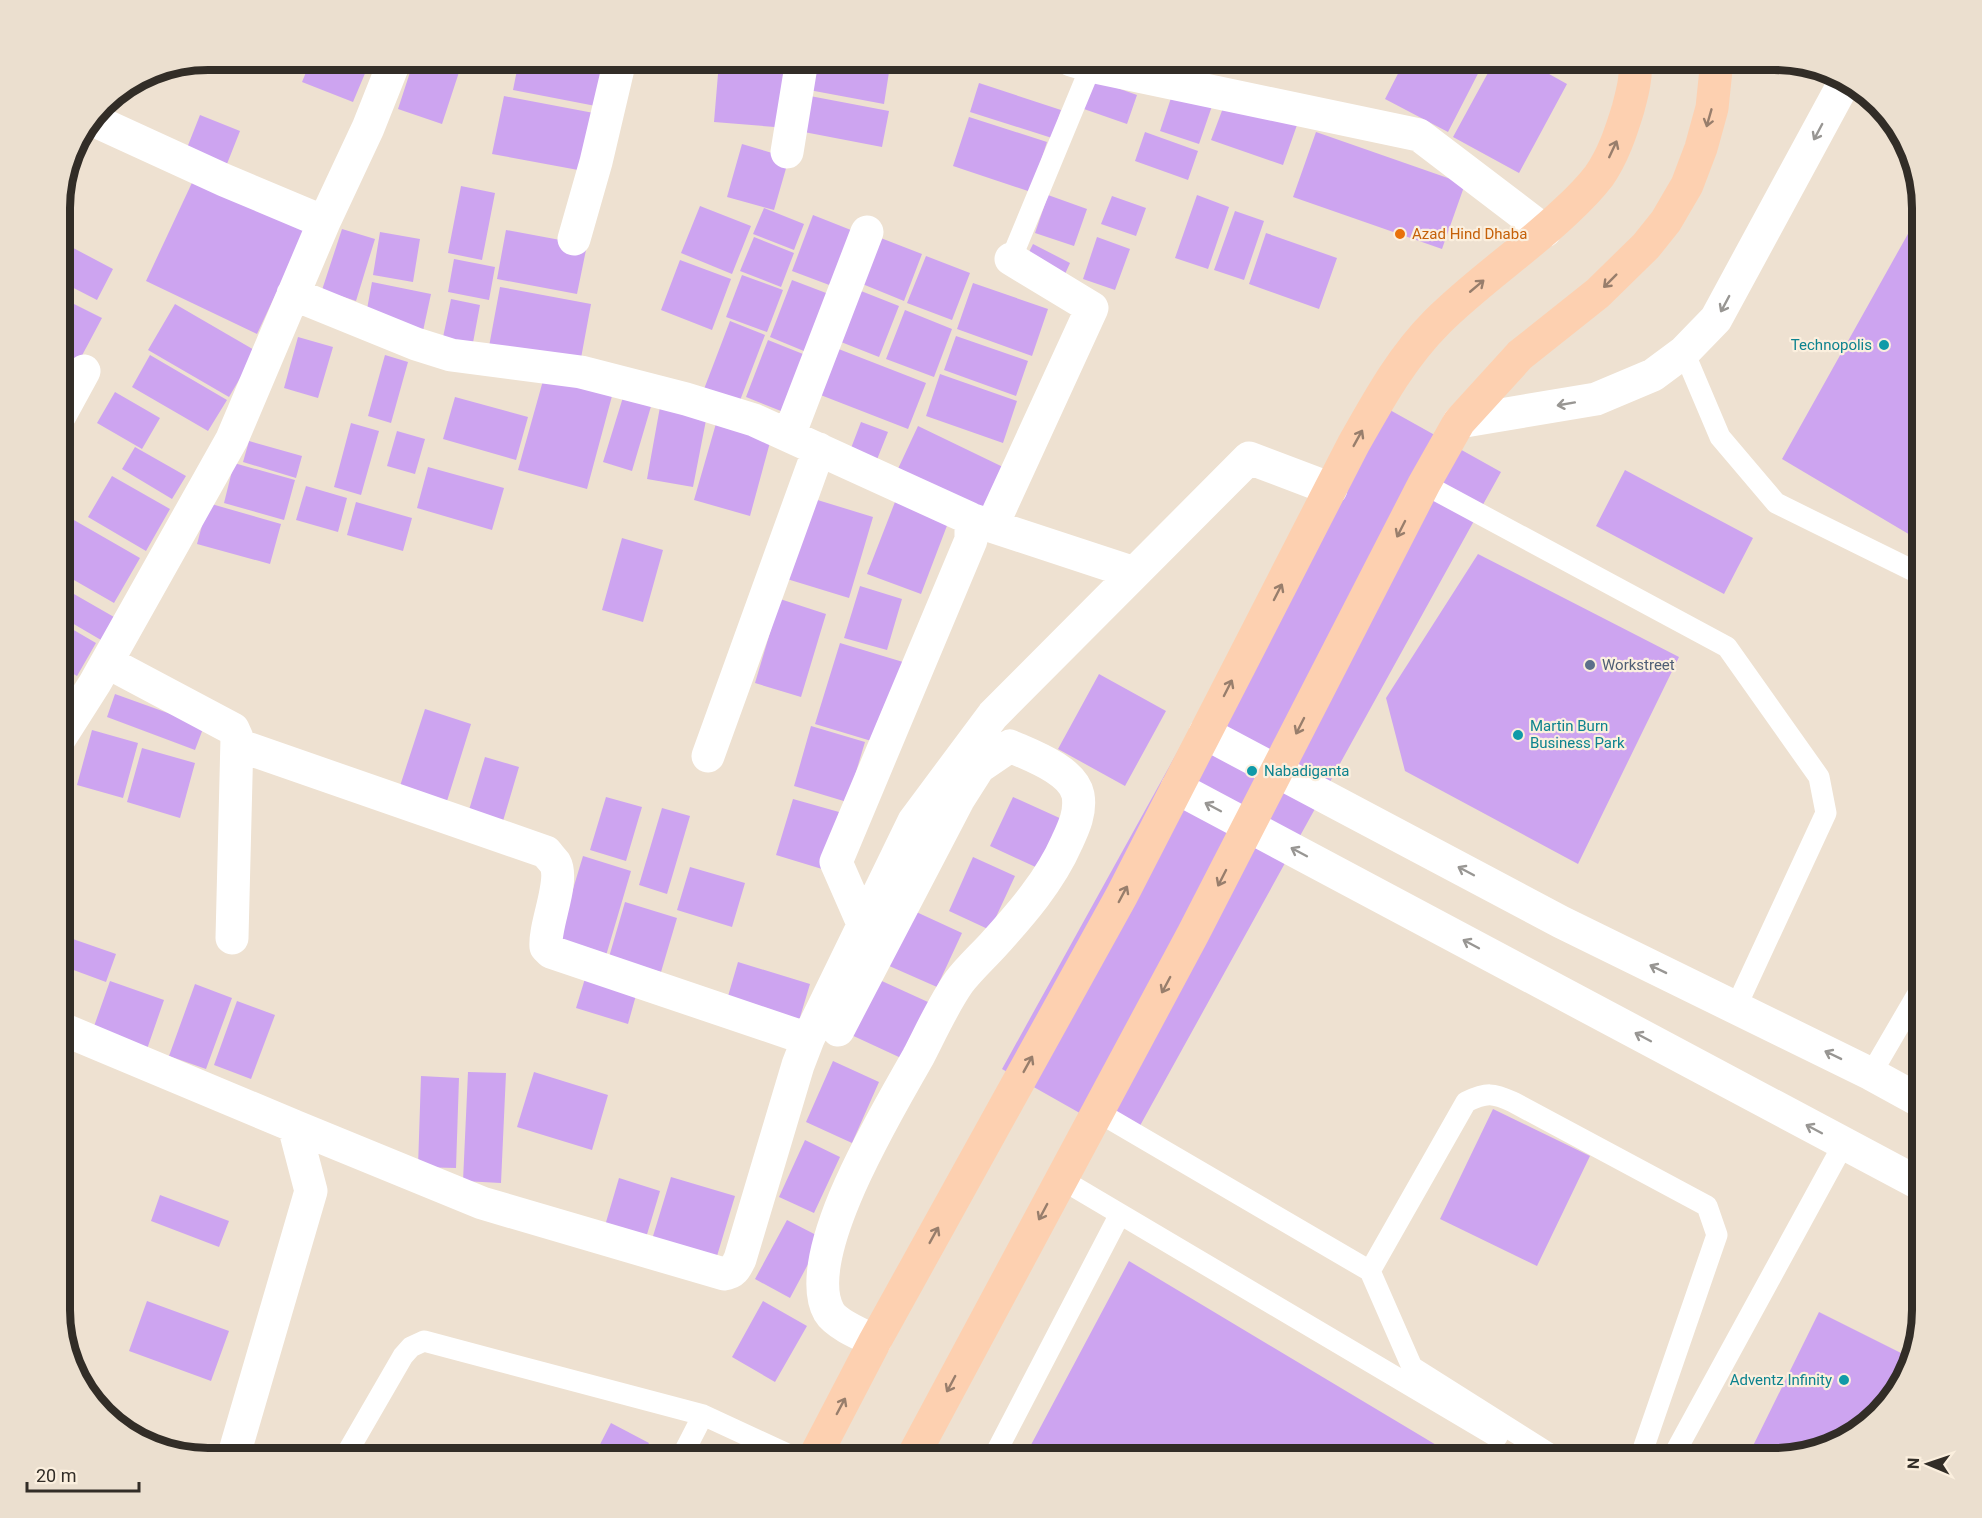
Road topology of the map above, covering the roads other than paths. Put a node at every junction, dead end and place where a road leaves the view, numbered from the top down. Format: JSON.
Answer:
{"nodes":[{"id":1,"x":1078,"y":70,"type":"edge"},
{"id":2,"x":1116,"y":70,"type":"edge"},
{"id":3,"x":1634,"y":70,"type":"edge"},
{"id":4,"x":1716,"y":70,"type":"edge"},
{"id":5,"x":391,"y":71,"type":"edge"},
{"id":6,"x":618,"y":71,"type":"edge"},
{"id":7,"x":800,"y":71,"type":"edge"},
{"id":8,"x":1841,"y":88,"type":"edge"},
{"id":9,"x":100,"y":123,"type":"edge"},
{"id":10,"x":787,"y":152,"type":"dead end"},
{"id":11,"x":324,"y":222,"type":"junction"},
{"id":12,"x":1545,"y":231,"type":"junction"},
{"id":13,"x":867,"y":232,"type":"dead end"},
{"id":14,"x":574,"y":239,"type":"dead end"},
{"id":15,"x":1011,"y":259,"type":"joint"},
{"id":16,"x":293,"y":294,"type":"junction"},
{"id":17,"x":1684,"y":352,"type":"junction"},
{"id":18,"x":84,"y":372,"type":"dead end"},
{"id":19,"x":71,"y":395,"type":"edge"},
{"id":20,"x":1459,"y":422,"type":"junction"},
{"id":21,"x":789,"y":435,"type":"junction"},
{"id":22,"x":819,"y":449,"type":"junction"},
{"id":23,"x":1425,"y":484,"type":"junction"},
{"id":24,"x":1330,"y":489,"type":"junction"},
{"id":25,"x":980,"y":522,"type":"junction"},
{"id":26,"x":1912,"y":570,"type":"edge"},
{"id":27,"x":1134,"y":573,"type":"junction"},
{"id":28,"x":107,"y":662,"type":"junction"},
{"id":29,"x":71,"y":720,"type":"edge"},
{"id":30,"x":1205,"y":733,"type":"junction"},
{"id":31,"x":238,"y":745,"type":"junction"},
{"id":32,"x":708,"y":756,"type":"dead end"},
{"id":33,"x":1277,"y":771,"type":"junction"},
{"id":34,"x":1177,"y":788,"type":"junction"},
{"id":35,"x":1249,"y":825,"type":"junction"},
{"id":36,"x":864,"y":926,"type":"junction"},
{"id":37,"x":231,"y":938,"type":"dead end"},
{"id":38,"x":1912,"y":1005,"type":"edge"},
{"id":39,"x":1737,"y":1007,"type":"junction"},
{"id":40,"x":71,"y":1033,"type":"edge"},
{"id":41,"x":823,"y":1034,"type":"junction"},
{"id":42,"x":1871,"y":1074,"type":"junction"},
{"id":43,"x":1912,"y":1097,"type":"edge"},
{"id":44,"x":1098,"y":1112,"type":"junction"},
{"id":45,"x":294,"y":1126,"type":"junction"},
{"id":46,"x":1844,"y":1145,"type":"junction"},
{"id":47,"x":1061,"y":1179,"type":"junction"},
{"id":48,"x":1912,"y":1180,"type":"edge"},
{"id":49,"x":1120,"y":1214,"type":"junction"},
{"id":50,"x":1370,"y":1271,"type":"junction"},
{"id":51,"x":875,"y":1341,"type":"junction"},
{"id":52,"x":703,"y":1415,"type":"junction"},
{"id":53,"x":236,"y":1448,"type":"edge"},
{"id":54,"x":350,"y":1448,"type":"edge"},
{"id":55,"x":686,"y":1448,"type":"edge"},
{"id":56,"x":774,"y":1448,"type":"edge"},
{"id":57,"x":819,"y":1448,"type":"edge"},
{"id":58,"x":925,"y":1448,"type":"edge"},
{"id":59,"x":998,"y":1448,"type":"edge"},
{"id":60,"x":1515,"y":1448,"type":"edge"},
{"id":61,"x":1540,"y":1448,"type":"edge"},
{"id":62,"x":1643,"y":1448,"type":"edge"},
{"id":63,"x":1677,"y":1448,"type":"edge"}],
"edges":[{"from":1,"to":15,"type":"lane"},
{"from":2,"to":12,"type":"street"},
{"from":12,"to":3,"type":"main road","one_way":true},
{"from":4,"to":20,"type":"main road","one_way":true},
{"from":5,"to":11,"type":"street"},
{"from":6,"to":14,"type":"street"},
{"from":7,"to":10,"type":"street"},
{"from":8,"to":17,"type":"street","one_way":true},
{"from":9,"to":11,"type":"street"},
{"from":11,"to":16,"type":"street"},
{"from":24,"to":12,"type":"main road","one_way":true},
{"from":13,"to":21,"type":"street"},
{"from":15,"to":25,"type":"street"},
{"from":16,"to":21,"type":"street"},
{"from":16,"to":28,"type":"street"},
{"from":17,"to":20,"type":"street","one_way":true},
{"from":17,"to":26,"type":"lane"},
{"from":18,"to":19,"type":"street"},
{"from":20,"to":23,"type":"main road"},
{"from":21,"to":22,"type":"street"},
{"from":22,"to":25,"type":"street"},
{"from":22,"to":32,"type":"street"},
{"from":23,"to":33,"type":"main road","one_way":true},
{"from":23,"to":39,"type":"lane"},
{"from":24,"to":27,"type":"street"},
{"from":30,"to":24,"type":"main road","one_way":true},
{"from":25,"to":27,"type":"street"},
{"from":25,"to":36,"type":"street"},
{"from":27,"to":36,"type":"street"},
{"from":28,"to":29,"type":"street"},
{"from":28,"to":31,"type":"street"},
{"from":30,"to":33,"type":"street"},
{"from":30,"to":34,"type":"main road"},
{"from":31,"to":37,"type":"street"},
{"from":31,"to":41,"type":"street"},
{"from":33,"to":35,"type":"main road"},
{"from":39,"to":33,"type":"street","one_way":true},
{"from":35,"to":34,"type":"street","one_way":true},
{"from":51,"to":34,"type":"main road","one_way":true},
{"from":35,"to":44,"type":"main road","one_way":true},
{"from":46,"to":35,"type":"street","one_way":true},
{"from":36,"to":41,"type":"street"},
{"from":38,"to":42,"type":"lane"},
{"from":42,"to":39,"type":"street","one_way":true},
{"from":40,"to":45,"type":"street"},
{"from":41,"to":45,"type":"street"},
{"from":41,"to":51,"type":"street"},
{"from":42,"to":43,"type":"street"},
{"from":44,"to":47,"type":"main road"},
{"from":44,"to":50,"type":"lane"},
{"from":45,"to":53,"type":"street"},
{"from":46,"to":48,"type":"street"},
{"from":46,"to":63,"type":"lane"},
{"from":47,"to":49,"type":"lane"},
{"from":47,"to":58,"type":"main road","one_way":true},
{"from":49,"to":59,"type":"lane"},
{"from":49,"to":60,"type":"lane"},
{"from":50,"to":61,"type":"lane"},
{"from":50,"to":62,"type":"lane"},
{"from":57,"to":51,"type":"main road","one_way":true},
{"from":52,"to":54,"type":"lane"},
{"from":52,"to":55,"type":"lane"},
{"from":52,"to":56,"type":"lane"}]}
